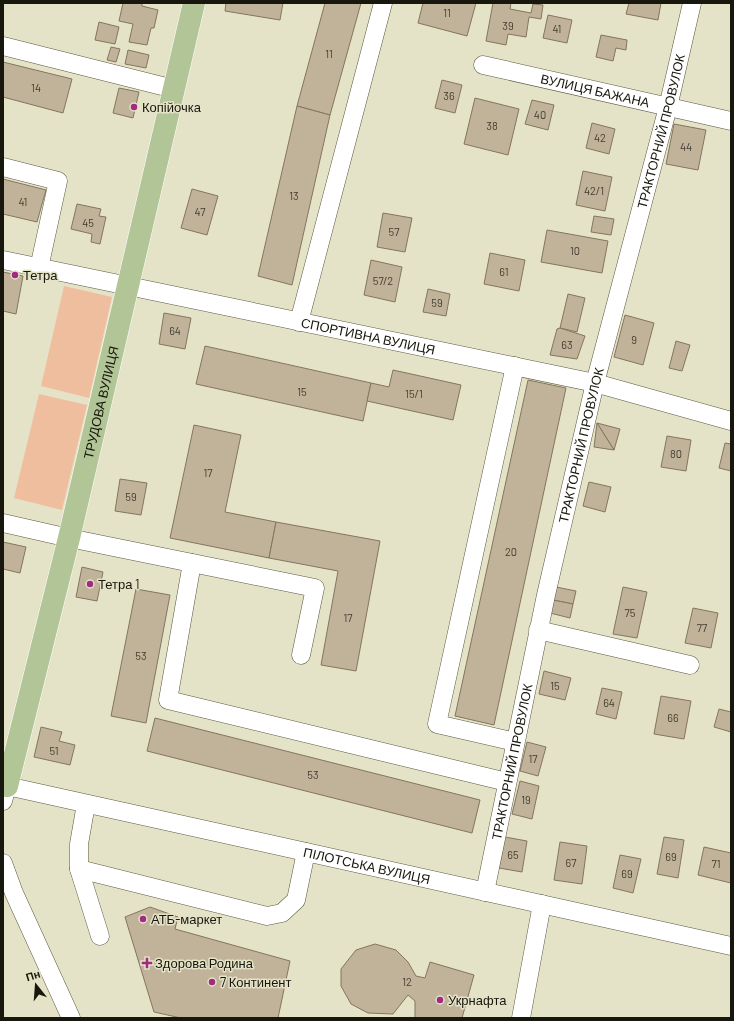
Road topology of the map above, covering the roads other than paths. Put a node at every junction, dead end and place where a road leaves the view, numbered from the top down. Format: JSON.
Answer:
{"nodes":[{"id":1,"x":194,"y":3,"type":"edge"},
{"id":2,"x":383,"y":3,"type":"edge"},
{"id":3,"x":692,"y":3,"type":"edge"},
{"id":4,"x":3,"y":46,"type":"edge"},
{"id":5,"x":483,"y":65,"type":"dead end"},
{"id":6,"x":174,"y":89,"type":"junction"},
{"id":7,"x":668,"y":107,"type":"junction"},
{"id":8,"x":731,"y":121,"type":"edge"},
{"id":9,"x":3,"y":167,"type":"edge"},
{"id":10,"x":3,"y":260,"type":"edge"},
{"id":11,"x":40,"y":268,"type":"junction"},
{"id":12,"x":128,"y":287,"type":"junction"},
{"id":13,"x":300,"y":322,"type":"junction"},
{"id":14,"x":515,"y":366,"type":"junction"},
{"id":15,"x":595,"y":383,"type":"junction"},
{"id":16,"x":731,"y":421,"type":"edge"},
{"id":17,"x":3,"y":522,"type":"edge"},
{"id":18,"x":69,"y":538,"type":"junction"},
{"id":19,"x":192,"y":563,"type":"junction"},
{"id":20,"x":538,"y":630,"type":"junction"},
{"id":21,"x":301,"y":655,"type":"dead end"},
{"id":22,"x":690,"y":665,"type":"dead end"},
{"id":23,"x":514,"y":742,"type":"junction"},
{"id":24,"x":507,"y":782,"type":"junction"},
{"id":25,"x":4,"y":791,"type":"edge"},
{"id":26,"x":86,"y":804,"type":"junction"},
{"id":27,"x":306,"y":852,"type":"junction"},
{"id":28,"x":3,"y":863,"type":"edge"},
{"id":29,"x":79,"y":869,"type":"junction"},
{"id":30,"x":485,"y":892,"type":"junction"},
{"id":31,"x":542,"y":904,"type":"junction"},
{"id":32,"x":100,"y":936,"type":"dead end"},
{"id":33,"x":731,"y":946,"type":"edge"},
{"id":34,"x":71,"y":1018,"type":"edge"},
{"id":35,"x":521,"y":1018,"type":"edge"}],
"edges":[{"from":1,"to":6,"type":"main road","name":"ТРУДОВА ВУЛИЦЯ"},
{"from":2,"to":13,"type":"street"},
{"from":3,"to":7,"type":"street","name":"ТРАКТОРНИЙ ПРОВУЛОК"},
{"from":4,"to":6,"type":"street"},
{"from":5,"to":7,"type":"street","name":"ВУЛИЦЯ БАЖАНА"},
{"from":6,"to":12,"type":"main road","name":"ТРУДОВА ВУЛИЦЯ"},
{"from":7,"to":8,"type":"street","name":"ВУЛИЦЯ БАЖАНА"},
{"from":7,"to":15,"type":"street","name":"ТРАКТОРНИЙ ПРОВУЛОК"},
{"from":9,"to":11,"type":"street"},
{"from":10,"to":11,"type":"street","name":"СПОРТИВНА ВУЛИЦЯ"},
{"from":11,"to":12,"type":"street","name":"СПОРТИВНА ВУЛИЦЯ"},
{"from":12,"to":13,"type":"street","name":"СПОРТИВНА ВУЛИЦЯ"},
{"from":12,"to":18,"type":"main road","name":"ТРУДОВА ВУЛИЦЯ"},
{"from":13,"to":14,"type":"street","name":"СПОРТИВНА ВУЛИЦЯ"},
{"from":14,"to":15,"type":"street","name":"СПОРТИВНА ВУЛИЦЯ"},
{"from":14,"to":23,"type":"street"},
{"from":15,"to":16,"type":"street","name":"СПОРТИВНА ВУЛИЦЯ"},
{"from":15,"to":20,"type":"street","name":"ТРАКТОРНИЙ ПРОВУЛОК"},
{"from":17,"to":18,"type":"street"},
{"from":18,"to":19,"type":"street"},
{"from":18,"to":25,"type":"main road","name":"ТРУДОВА ВУЛИЦЯ"},
{"from":19,"to":21,"type":"street"},
{"from":19,"to":24,"type":"street"},
{"from":20,"to":22,"type":"street"},
{"from":20,"to":23,"type":"street","name":"ТРАКТОРНИЙ ПРОВУЛОК"},
{"from":23,"to":24,"type":"street","name":"ТРАКТОРНИЙ ПРОВУЛОК"},
{"from":24,"to":30,"type":"street","name":"ТРАКТОРНИЙ ПРОВУЛОК"},
{"from":25,"to":26,"type":"street","name":"ПІЛОТСЬКА ВУЛИЦЯ"},
{"from":26,"to":27,"type":"street","name":"ПІЛОТСЬКА ВУЛИЦЯ"},
{"from":26,"to":29,"type":"street"},
{"from":27,"to":29,"type":"street"},
{"from":27,"to":30,"type":"street","name":"ПІЛОТСЬКА ВУЛИЦЯ"},
{"from":28,"to":34,"type":"street"},
{"from":29,"to":32,"type":"street"},
{"from":30,"to":31,"type":"street","name":"ПІЛОТСЬКА ВУЛИЦЯ"},
{"from":31,"to":33,"type":"street","name":"ПІЛОТСЬКА ВУЛИЦЯ"},
{"from":31,"to":35,"type":"street"}]}
